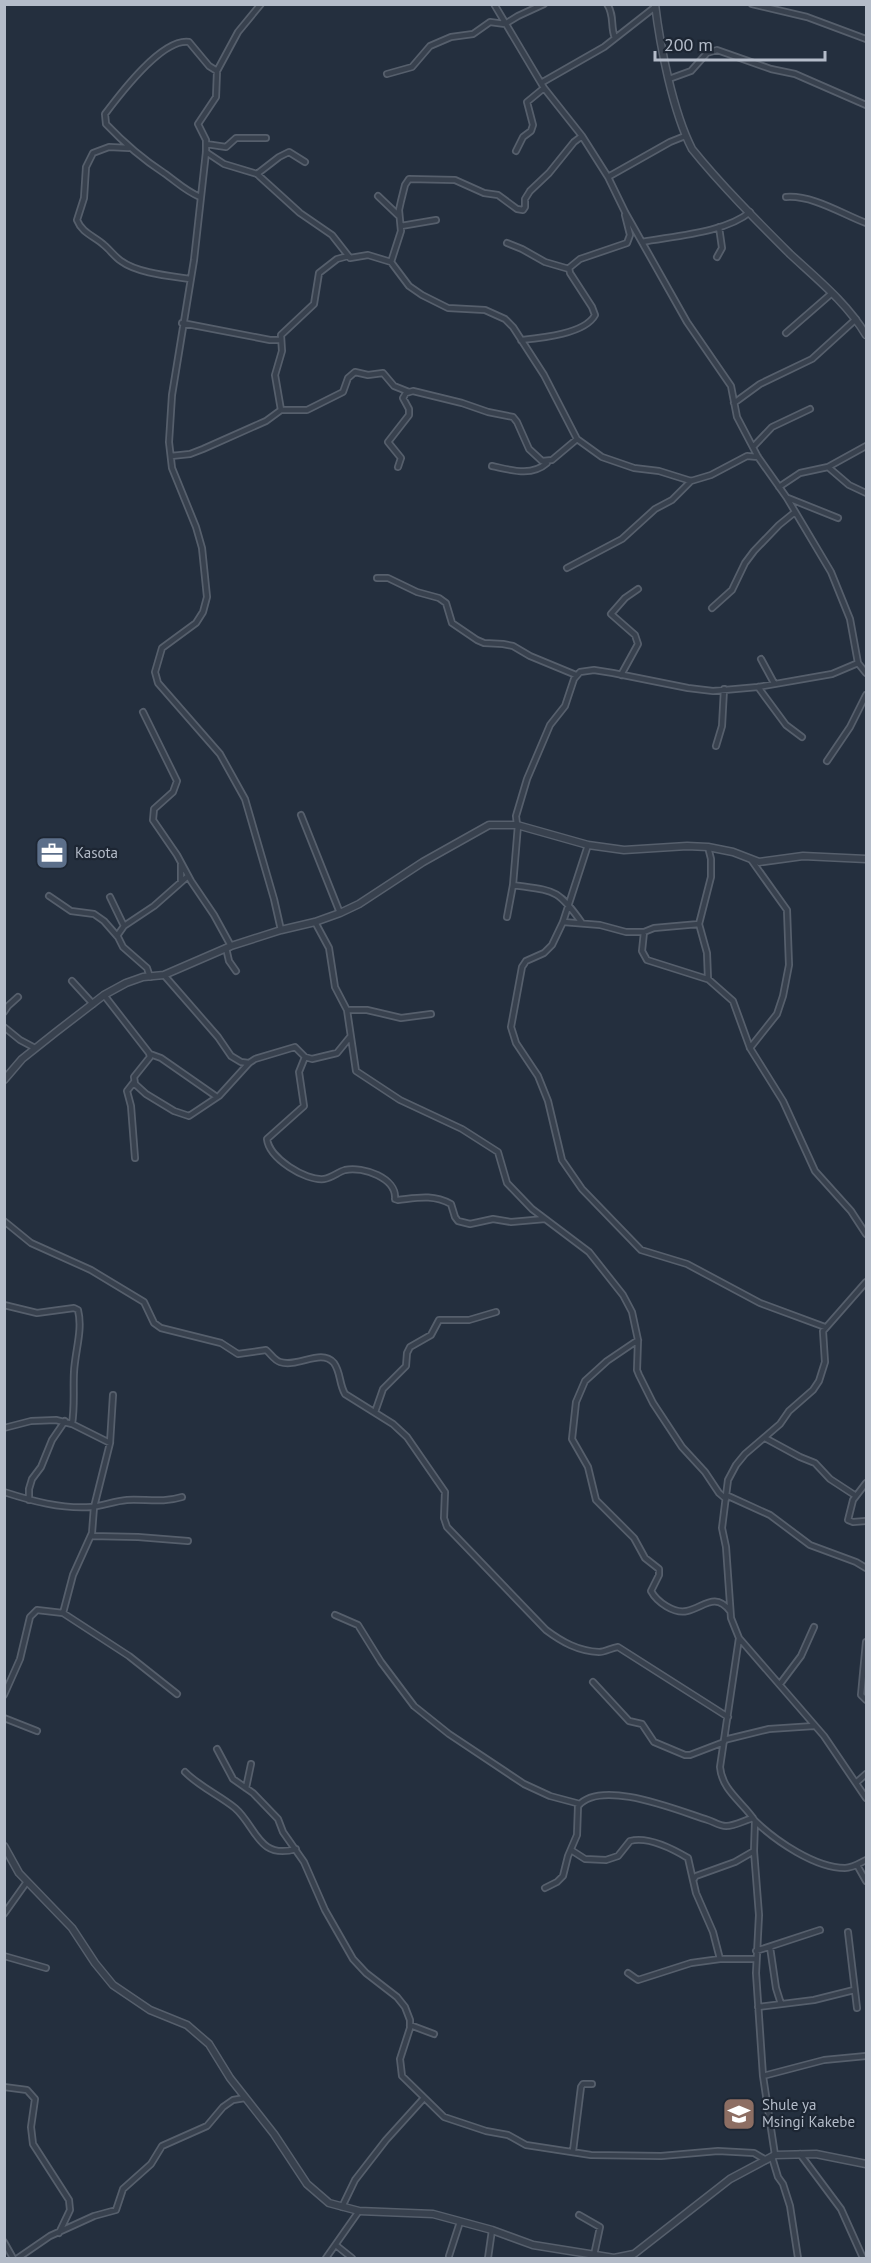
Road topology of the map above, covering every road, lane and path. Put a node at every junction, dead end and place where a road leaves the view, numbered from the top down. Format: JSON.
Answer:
{"nodes":[{"id":1,"x":261,"y":4,"type":"edge"},
{"id":2,"x":494,"y":4,"type":"edge"},
{"id":3,"x":544,"y":4,"type":"edge"},
{"id":4,"x":607,"y":4,"type":"edge"},
{"id":5,"x":752,"y":4,"type":"edge"},
{"id":6,"x":655,"y":6,"type":"edge"},
{"id":7,"x":505,"y":24,"type":"junction"},
{"id":8,"x":615,"y":38,"type":"junction"},
{"id":9,"x":867,"y":39,"type":"edge"},
{"id":10,"x":217,"y":71,"type":"junction"},
{"id":11,"x":387,"y":74,"type":"dead end"},
{"id":12,"x":669,"y":79,"type":"junction"},
{"id":13,"x":542,"y":85,"type":"junction"},
{"id":14,"x":867,"y":105,"type":"edge"},
{"id":15,"x":582,"y":136,"type":"junction"},
{"id":16,"x":686,"y":136,"type":"junction"},
{"id":17,"x":266,"y":138,"type":"dead end"},
{"id":18,"x":206,"y":144,"type":"junction"},
{"id":19,"x":129,"y":148,"type":"junction"},
{"id":20,"x":206,"y":152,"type":"junction"},
{"id":21,"x":516,"y":152,"type":"dead end"},
{"id":22,"x":305,"y":162,"type":"dead end"},
{"id":23,"x":257,"y":174,"type":"junction"},
{"id":24,"x":608,"y":177,"type":"junction"},
{"id":25,"x":378,"y":196,"type":"dead end"},
{"id":26,"x":200,"y":197,"type":"junction"},
{"id":27,"x":786,"y":197,"type":"dead end"},
{"id":28,"x":625,"y":212,"type":"junction"},
{"id":29,"x":750,"y":212,"type":"junction"},
{"id":30,"x":399,"y":216,"type":"junction"},
{"id":31,"x":436,"y":220,"type":"dead end"},
{"id":32,"x":867,"y":223,"type":"edge"},
{"id":33,"x":401,"y":226,"type":"junction"},
{"id":34,"x":719,"y":227,"type":"junction"},
{"id":35,"x":642,"y":242,"type":"junction"},
{"id":36,"x":507,"y":243,"type":"dead end"},
{"id":37,"x":348,"y":256,"type":"junction"},
{"id":38,"x":717,"y":257,"type":"dead end"},
{"id":39,"x":391,"y":262,"type":"junction"},
{"id":40,"x":569,"y":269,"type":"junction"},
{"id":41,"x":190,"y":279,"type":"junction"},
{"id":42,"x":832,"y":293,"type":"junction"},
{"id":43,"x":856,"y":319,"type":"junction"},
{"id":44,"x":182,"y":322,"type":"junction"},
{"id":45,"x":786,"y":333,"type":"dead end"},
{"id":46,"x":867,"y":335,"type":"edge"},
{"id":47,"x":281,"y":340,"type":"junction"},
{"id":48,"x":521,"y":340,"type":"junction"},
{"id":49,"x":409,"y":392,"type":"junction"},
{"id":50,"x":734,"y":403,"type":"junction"},
{"id":51,"x":810,"y":409,"type":"dead end"},
{"id":52,"x":281,"y":410,"type":"junction"},
{"id":53,"x":577,"y":439,"type":"junction"},
{"id":54,"x":867,"y":446,"type":"edge"},
{"id":55,"x":753,"y":447,"type":"junction"},
{"id":56,"x":171,"y":456,"type":"junction"},
{"id":57,"x":758,"y":457,"type":"junction"},
{"id":58,"x":547,"y":462,"type":"junction"},
{"id":59,"x":492,"y":466,"type":"dead end"},
{"id":60,"x":828,"y":466,"type":"junction"},
{"id":61,"x":398,"y":467,"type":"dead end"},
{"id":62,"x":691,"y":481,"type":"junction"},
{"id":63,"x":779,"y":487,"type":"junction"},
{"id":64,"x":867,"y":493,"type":"edge"},
{"id":65,"x":787,"y":498,"type":"junction"},
{"id":66,"x":795,"y":512,"type":"junction"},
{"id":67,"x":838,"y":518,"type":"dead end"},
{"id":68,"x":567,"y":568,"type":"dead end"},
{"id":69,"x":377,"y":578,"type":"dead end"},
{"id":70,"x":638,"y":589,"type":"dead end"},
{"id":71,"x":712,"y":608,"type":"dead end"},
{"id":72,"x":761,"y":659,"type":"dead end"},
{"id":73,"x":858,"y":663,"type":"junction"},
{"id":74,"x":867,"y":673,"type":"edge"},
{"id":75,"x":576,"y":675,"type":"junction"},
{"id":76,"x":621,"y":675,"type":"junction"},
{"id":77,"x":774,"y":683,"type":"junction"},
{"id":78,"x":758,"y":687,"type":"junction"},
{"id":79,"x":724,"y":689,"type":"junction"},
{"id":80,"x":867,"y":695,"type":"edge"},
{"id":81,"x":143,"y":712,"type":"dead end"},
{"id":82,"x":802,"y":737,"type":"dead end"},
{"id":83,"x":716,"y":747,"type":"dead end"},
{"id":84,"x":827,"y":761,"type":"dead end"},
{"id":85,"x":301,"y":815,"type":"dead end"},
{"id":86,"x":518,"y":825,"type":"junction"},
{"id":87,"x":588,"y":845,"type":"junction"},
{"id":88,"x":708,"y":847,"type":"junction"},
{"id":89,"x":867,"y":859,"type":"edge"},
{"id":90,"x":752,"y":861,"type":"junction"},
{"id":91,"x":181,"y":863,"type":"junction"},
{"id":92,"x":188,"y":876,"type":"junction"},
{"id":93,"x":181,"y":882,"type":"junction"},
{"id":94,"x":513,"y":885,"type":"junction"},
{"id":95,"x":49,"y":896,"type":"dead end"},
{"id":96,"x":110,"y":897,"type":"dead end"},
{"id":97,"x":568,"y":902,"type":"junction"},
{"id":98,"x":339,"y":913,"type":"junction"},
{"id":99,"x":507,"y":917,"type":"dead end"},
{"id":100,"x":315,"y":922,"type":"junction"},
{"id":101,"x":563,"y":922,"type":"junction"},
{"id":102,"x":582,"y":923,"type":"junction"},
{"id":103,"x":699,"y":924,"type":"junction"},
{"id":104,"x":124,"y":926,"type":"junction"},
{"id":105,"x":281,"y":930,"type":"junction"},
{"id":106,"x":644,"y":932,"type":"junction"},
{"id":107,"x":117,"y":936,"type":"junction"},
{"id":108,"x":228,"y":947,"type":"junction"},
{"id":109,"x":236,"y":971,"type":"dead end"},
{"id":110,"x":164,"y":975,"type":"junction"},
{"id":111,"x":150,"y":977,"type":"junction"},
{"id":112,"x":708,"y":979,"type":"junction"},
{"id":113,"x":72,"y":981,"type":"dead end"},
{"id":114,"x":104,"y":995,"type":"junction"},
{"id":115,"x":18,"y":997,"type":"dead end"},
{"id":116,"x":93,"y":1004,"type":"junction"},
{"id":117,"x":347,"y":1010,"type":"junction"},
{"id":118,"x":4,"y":1012,"type":"edge"},
{"id":119,"x":431,"y":1014,"type":"dead end"},
{"id":120,"x":4,"y":1027,"type":"edge"},
{"id":121,"x":350,"y":1037,"type":"junction"},
{"id":122,"x":35,"y":1048,"type":"junction"},
{"id":123,"x":750,"y":1048,"type":"junction"},
{"id":124,"x":150,"y":1054,"type":"junction"},
{"id":125,"x":305,"y":1057,"type":"junction"},
{"id":126,"x":249,"y":1063,"type":"junction"},
{"id":127,"x":4,"y":1080,"type":"edge"},
{"id":128,"x":134,"y":1082,"type":"junction"},
{"id":129,"x":217,"y":1097,"type":"junction"},
{"id":130,"x":135,"y":1158,"type":"dead end"},
{"id":131,"x":545,"y":1219,"type":"junction"},
{"id":132,"x":4,"y":1221,"type":"edge"},
{"id":133,"x":867,"y":1233,"type":"edge"},
{"id":134,"x":867,"y":1282,"type":"edge"},
{"id":135,"x":4,"y":1305,"type":"edge"},
{"id":136,"x":496,"y":1312,"type":"dead end"},
{"id":137,"x":825,"y":1328,"type":"junction"},
{"id":138,"x":638,"y":1340,"type":"junction"},
{"id":139,"x":113,"y":1395,"type":"dead end"},
{"id":140,"x":375,"y":1412,"type":"junction"},
{"id":141,"x":65,"y":1421,"type":"junction"},
{"id":142,"x":72,"y":1424,"type":"junction"},
{"id":143,"x":4,"y":1428,"type":"edge"},
{"id":144,"x":765,"y":1438,"type":"junction"},
{"id":145,"x":110,"y":1443,"type":"junction"},
{"id":146,"x":867,"y":1483,"type":"edge"},
{"id":147,"x":4,"y":1492,"type":"edge"},
{"id":148,"x":856,"y":1496,"type":"junction"},
{"id":149,"x":182,"y":1497,"type":"dead end"},
{"id":150,"x":726,"y":1497,"type":"junction"},
{"id":151,"x":30,"y":1500,"type":"junction"},
{"id":152,"x":94,"y":1507,"type":"junction"},
{"id":153,"x":867,"y":1521,"type":"edge"},
{"id":154,"x":91,"y":1536,"type":"junction"},
{"id":155,"x":188,"y":1541,"type":"dead end"},
{"id":156,"x":867,"y":1568,"type":"edge"},
{"id":157,"x":730,"y":1611,"type":"junction"},
{"id":158,"x":63,"y":1613,"type":"junction"},
{"id":159,"x":335,"y":1615,"type":"dead end"},
{"id":160,"x":814,"y":1627,"type":"dead end"},
{"id":161,"x":739,"y":1638,"type":"junction"},
{"id":162,"x":867,"y":1642,"type":"edge"},
{"id":163,"x":593,"y":1682,"type":"dead end"},
{"id":164,"x":780,"y":1684,"type":"junction"},
{"id":165,"x":177,"y":1694,"type":"dead end"},
{"id":166,"x":4,"y":1695,"type":"edge"},
{"id":167,"x":867,"y":1700,"type":"edge"},
{"id":168,"x":728,"y":1717,"type":"junction"},
{"id":169,"x":4,"y":1718,"type":"edge"},
{"id":170,"x":814,"y":1726,"type":"junction"},
{"id":171,"x":37,"y":1731,"type":"dead end"},
{"id":172,"x":724,"y":1741,"type":"junction"},
{"id":173,"x":217,"y":1749,"type":"dead end"},
{"id":174,"x":251,"y":1764,"type":"dead end"},
{"id":175,"x":185,"y":1772,"type":"dead end"},
{"id":176,"x":867,"y":1774,"type":"edge"},
{"id":177,"x":857,"y":1782,"type":"junction"},
{"id":178,"x":246,"y":1788,"type":"junction"},
{"id":179,"x":867,"y":1798,"type":"edge"},
{"id":180,"x":580,"y":1804,"type":"junction"},
{"id":181,"x":754,"y":1819,"type":"junction"},
{"id":182,"x":5,"y":1847,"type":"edge"},
{"id":183,"x":296,"y":1849,"type":"junction"},
{"id":184,"x":571,"y":1850,"type":"junction"},
{"id":185,"x":754,"y":1851,"type":"junction"},
{"id":186,"x":867,"y":1860,"type":"edge"},
{"id":187,"x":857,"y":1865,"type":"junction"},
{"id":188,"x":693,"y":1880,"type":"junction"},
{"id":189,"x":867,"y":1881,"type":"edge"},
{"id":190,"x":26,"y":1883,"type":"junction"},
{"id":191,"x":545,"y":1888,"type":"dead end"},
{"id":192,"x":7,"y":1904,"type":"edge"},
{"id":193,"x":4,"y":1914,"type":"edge"},
{"id":194,"x":820,"y":1930,"type":"dead end"},
{"id":195,"x":848,"y":1932,"type":"dead end"},
{"id":196,"x":770,"y":1947,"type":"junction"},
{"id":197,"x":756,"y":1951,"type":"junction"},
{"id":198,"x":4,"y":1956,"type":"edge"},
{"id":199,"x":720,"y":1959,"type":"junction"},
{"id":200,"x":756,"y":1959,"type":"junction"},
{"id":201,"x":46,"y":1968,"type":"dead end"},
{"id":202,"x":628,"y":1973,"type":"dead end"},
{"id":203,"x":854,"y":1990,"type":"junction"},
{"id":204,"x":781,"y":2004,"type":"junction"},
{"id":205,"x":758,"y":2007,"type":"junction"},
{"id":206,"x":857,"y":2008,"type":"dead end"},
{"id":207,"x":410,"y":2025,"type":"junction"},
{"id":208,"x":434,"y":2034,"type":"dead end"},
{"id":209,"x":867,"y":2056,"type":"edge"},
{"id":210,"x":762,"y":2076,"type":"junction"},
{"id":211,"x":592,"y":2084,"type":"dead end"},
{"id":212,"x":4,"y":2087,"type":"edge"},
{"id":213,"x":245,"y":2098,"type":"junction"},
{"id":214,"x":424,"y":2098,"type":"junction"},
{"id":215,"x":573,"y":2151,"type":"junction"},
{"id":216,"x":799,"y":2153,"type":"junction"},
{"id":217,"x":771,"y":2157,"type":"junction"},
{"id":218,"x":867,"y":2164,"type":"edge"},
{"id":219,"x":342,"y":2208,"type":"junction"},
{"id":220,"x":359,"y":2211,"type":"junction"},
{"id":221,"x":579,"y":2215,"type":"dead end"},
{"id":222,"x":460,"y":2222,"type":"junction"},
{"id":223,"x":492,"y":2230,"type":"junction"},
{"id":224,"x":59,"y":2232,"type":"junction"},
{"id":225,"x":4,"y":2242,"type":"edge"},
{"id":226,"x":337,"y":2246,"type":"junction"},
{"id":227,"x":4,"y":2253,"type":"edge"},
{"id":228,"x":12,"y":2256,"type":"edge"},
{"id":229,"x":450,"y":2256,"type":"dead end"},
{"id":230,"x":594,"y":2256,"type":"junction"},
{"id":231,"x":632,"y":2256,"type":"edge"},
{"id":232,"x":18,"y":2259,"type":"edge"},
{"id":233,"x":326,"y":2259,"type":"edge"},
{"id":234,"x":352,"y":2259,"type":"edge"},
{"id":235,"x":488,"y":2259,"type":"edge"},
{"id":236,"x":798,"y":2259,"type":"edge"},
{"id":237,"x":863,"y":2259,"type":"edge"}],
"edges":[{"from":1,"to":10,"type":"street"},
{"from":2,"to":7,"type":"street"},
{"from":3,"to":7,"type":"street"},
{"from":4,"to":8,"type":"street"},
{"from":5,"to":9,"type":"street"},
{"from":6,"to":8,"type":"street"},
{"from":6,"to":12,"type":"street"},
{"from":7,"to":11,"type":"street"},
{"from":7,"to":13,"type":"street"},
{"from":8,"to":13,"type":"street"},
{"from":10,"to":18,"type":"street"},
{"from":10,"to":19,"type":"street"},
{"from":12,"to":14,"type":"street"},
{"from":12,"to":16,"type":"street"},
{"from":13,"to":15,"type":"street"},
{"from":13,"to":21,"type":"street"},
{"from":15,"to":24,"type":"street"},
{"from":15,"to":30,"type":"street"},
{"from":16,"to":24,"type":"street"},
{"from":16,"to":29,"type":"street"},
{"from":17,"to":18,"type":"street"},
{"from":18,"to":20,"type":"street"},
{"from":19,"to":26,"type":"street"},
{"from":19,"to":41,"type":"street"},
{"from":20,"to":23,"type":"street"},
{"from":20,"to":26,"type":"street"},
{"from":22,"to":23,"type":"street"},
{"from":23,"to":37,"type":"street"},
{"from":24,"to":28,"type":"street"},
{"from":25,"to":30,"type":"street"},
{"from":26,"to":41,"type":"street"},
{"from":27,"to":32,"type":"street"},
{"from":28,"to":35,"type":"street"},
{"from":28,"to":40,"type":"street"},
{"from":29,"to":34,"type":"street"},
{"from":29,"to":42,"type":"street"},
{"from":30,"to":33,"type":"street"},
{"from":31,"to":33,"type":"street"},
{"from":33,"to":39,"type":"street"},
{"from":34,"to":35,"type":"street"},
{"from":34,"to":38,"type":"street"},
{"from":35,"to":50,"type":"street"},
{"from":36,"to":40,"type":"street"},
{"from":37,"to":39,"type":"street"},
{"from":37,"to":47,"type":"street"},
{"from":39,"to":48,"type":"street"},
{"from":40,"to":48,"type":"street"},
{"from":41,"to":44,"type":"street"},
{"from":42,"to":43,"type":"street"},
{"from":42,"to":45,"type":"street"},
{"from":43,"to":46,"type":"street"},
{"from":43,"to":50,"type":"street"},
{"from":44,"to":47,"type":"street"},
{"from":44,"to":56,"type":"street"},
{"from":47,"to":52,"type":"street"},
{"from":48,"to":53,"type":"street"},
{"from":49,"to":52,"type":"street"},
{"from":49,"to":58,"type":"street"},
{"from":49,"to":61,"type":"street"},
{"from":50,"to":55,"type":"street"},
{"from":51,"to":55,"type":"street"},
{"from":52,"to":56,"type":"street"},
{"from":53,"to":58,"type":"street"},
{"from":53,"to":62,"type":"street"},
{"from":54,"to":60,"type":"street"},
{"from":55,"to":57,"type":"street"},
{"from":56,"to":105,"type":"street"},
{"from":57,"to":62,"type":"street"},
{"from":57,"to":63,"type":"street"},
{"from":58,"to":59,"type":"street"},
{"from":60,"to":63,"type":"street"},
{"from":60,"to":64,"type":"street"},
{"from":62,"to":68,"type":"street"},
{"from":63,"to":65,"type":"street"},
{"from":65,"to":66,"type":"street"},
{"from":65,"to":67,"type":"street"},
{"from":66,"to":71,"type":"street"},
{"from":66,"to":73,"type":"street"},
{"from":69,"to":75,"type":"street"},
{"from":70,"to":76,"type":"street"},
{"from":72,"to":77,"type":"street"},
{"from":73,"to":74,"type":"street"},
{"from":73,"to":77,"type":"street"},
{"from":75,"to":76,"type":"street"},
{"from":75,"to":86,"type":"street"},
{"from":76,"to":79,"type":"street"},
{"from":77,"to":78,"type":"street"},
{"from":78,"to":79,"type":"street"},
{"from":78,"to":82,"type":"street"},
{"from":79,"to":83,"type":"street"},
{"from":80,"to":84,"type":"street"},
{"from":81,"to":91,"type":"street"},
{"from":85,"to":98,"type":"street"},
{"from":86,"to":87,"type":"street"},
{"from":86,"to":94,"type":"street"},
{"from":86,"to":98,"type":"street"},
{"from":87,"to":88,"type":"street"},
{"from":87,"to":97,"type":"street"},
{"from":88,"to":90,"type":"street"},
{"from":88,"to":103,"type":"street"},
{"from":89,"to":90,"type":"street"},
{"from":90,"to":123,"type":"street"},
{"from":91,"to":92,"type":"street"},
{"from":91,"to":93,"type":"street"},
{"from":92,"to":93,"type":"street"},
{"from":92,"to":108,"type":"street"},
{"from":93,"to":104,"type":"street"},
{"from":94,"to":97,"type":"street"},
{"from":94,"to":99,"type":"street"},
{"from":95,"to":107,"type":"street"},
{"from":96,"to":104,"type":"street"},
{"from":97,"to":101,"type":"street"},
{"from":97,"to":102,"type":"street"},
{"from":98,"to":100,"type":"street"},
{"from":100,"to":105,"type":"street"},
{"from":100,"to":117,"type":"street"},
{"from":101,"to":102,"type":"street"},
{"from":101,"to":137,"type":"street"},
{"from":102,"to":106,"type":"street"},
{"from":103,"to":106,"type":"street"},
{"from":103,"to":112,"type":"street"},
{"from":104,"to":107,"type":"street"},
{"from":105,"to":108,"type":"street"},
{"from":106,"to":112,"type":"street"},
{"from":107,"to":111,"type":"street"},
{"from":108,"to":109,"type":"street"},
{"from":108,"to":110,"type":"street"},
{"from":110,"to":111,"type":"street"},
{"from":110,"to":126,"type":"street"},
{"from":111,"to":114,"type":"street"},
{"from":112,"to":123,"type":"street"},
{"from":113,"to":116,"type":"street"},
{"from":114,"to":116,"type":"street"},
{"from":114,"to":124,"type":"street"},
{"from":115,"to":118,"type":"street"},
{"from":116,"to":122,"type":"street"},
{"from":117,"to":119,"type":"street"},
{"from":117,"to":121,"type":"street"},
{"from":120,"to":122,"type":"street"},
{"from":121,"to":125,"type":"street"},
{"from":121,"to":131,"type":"street"},
{"from":122,"to":127,"type":"street"},
{"from":123,"to":133,"type":"street"},
{"from":124,"to":128,"type":"street"},
{"from":124,"to":129,"type":"street"},
{"from":125,"to":126,"type":"street"},
{"from":125,"to":131,"type":"street"},
{"from":126,"to":129,"type":"street"},
{"from":128,"to":129,"type":"street"},
{"from":128,"to":130,"type":"street"},
{"from":131,"to":138,"type":"street"},
{"from":132,"to":140,"type":"street"},
{"from":134,"to":137,"type":"street"},
{"from":135,"to":142,"type":"street"},
{"from":136,"to":140,"type":"street"},
{"from":137,"to":144,"type":"street"},
{"from":138,"to":150,"type":"street"},
{"from":138,"to":157,"type":"street"},
{"from":139,"to":145,"type":"street"},
{"from":140,"to":168,"type":"street"},
{"from":141,"to":142,"type":"street"},
{"from":141,"to":143,"type":"street"},
{"from":141,"to":151,"type":"street"},
{"from":142,"to":145,"type":"street"},
{"from":144,"to":148,"type":"street"},
{"from":144,"to":150,"type":"street"},
{"from":145,"to":152,"type":"street"},
{"from":146,"to":148,"type":"street"},
{"from":147,"to":151,"type":"street"},
{"from":148,"to":153,"type":"street"},
{"from":149,"to":152,"type":"street"},
{"from":150,"to":156,"type":"street"},
{"from":150,"to":157,"type":"street"},
{"from":151,"to":152,"type":"street"},
{"from":152,"to":154,"type":"street"},
{"from":154,"to":155,"type":"street"},
{"from":154,"to":158,"type":"street"},
{"from":157,"to":161,"type":"street"},
{"from":158,"to":165,"type":"street"},
{"from":158,"to":166,"type":"street"},
{"from":159,"to":180,"type":"street"},
{"from":160,"to":164,"type":"street"},
{"from":161,"to":164,"type":"street"},
{"from":161,"to":168,"type":"street"},
{"from":162,"to":167,"type":"street"},
{"from":163,"to":172,"type":"street"},
{"from":164,"to":170,"type":"street"},
{"from":168,"to":172,"type":"street"},
{"from":169,"to":171,"type":"street"},
{"from":170,"to":172,"type":"street"},
{"from":170,"to":177,"type":"street"},
{"from":172,"to":181,"type":"street"},
{"from":173,"to":178,"type":"street"},
{"from":174,"to":178,"type":"street"},
{"from":175,"to":183,"type":"street"},
{"from":176,"to":177,"type":"street"},
{"from":177,"to":179,"type":"street"},
{"from":178,"to":183,"type":"street"},
{"from":180,"to":181,"type":"street"},
{"from":180,"to":184,"type":"street"},
{"from":181,"to":185,"type":"street"},
{"from":181,"to":187,"type":"street"},
{"from":182,"to":190,"type":"street"},
{"from":183,"to":207,"type":"street"},
{"from":184,"to":188,"type":"street"},
{"from":184,"to":191,"type":"street"},
{"from":185,"to":188,"type":"street"},
{"from":185,"to":197,"type":"street"},
{"from":186,"to":187,"type":"street"},
{"from":187,"to":189,"type":"street"},
{"from":188,"to":199,"type":"street"},
{"from":190,"to":192,"type":"street"},
{"from":190,"to":213,"type":"street"},
{"from":192,"to":193,"type":"street"},
{"from":194,"to":196,"type":"street"},
{"from":195,"to":203,"type":"street"},
{"from":196,"to":197,"type":"street"},
{"from":196,"to":204,"type":"street"},
{"from":197,"to":200,"type":"street"},
{"from":198,"to":201,"type":"street"},
{"from":199,"to":200,"type":"street"},
{"from":199,"to":202,"type":"street"},
{"from":200,"to":205,"type":"street"},
{"from":203,"to":204,"type":"street"},
{"from":203,"to":206,"type":"street"},
{"from":204,"to":205,"type":"street"},
{"from":205,"to":210,"type":"street"},
{"from":207,"to":208,"type":"street"},
{"from":207,"to":214,"type":"street"},
{"from":209,"to":210,"type":"street"},
{"from":210,"to":217,"type":"street"},
{"from":211,"to":215,"type":"street"},
{"from":212,"to":224,"type":"street"},
{"from":213,"to":219,"type":"street"},
{"from":213,"to":224,"type":"street"},
{"from":214,"to":215,"type":"street"},
{"from":214,"to":219,"type":"street"},
{"from":215,"to":217,"type":"street"},
{"from":216,"to":217,"type":"street"},
{"from":216,"to":218,"type":"street"},
{"from":216,"to":237,"type":"street"},
{"from":217,"to":231,"type":"street"},
{"from":217,"to":236,"type":"street"},
{"from":219,"to":220,"type":"street"},
{"from":220,"to":222,"type":"street"},
{"from":220,"to":226,"type":"street"},
{"from":221,"to":230,"type":"street"},
{"from":222,"to":223,"type":"street"},
{"from":222,"to":229,"type":"street"},
{"from":223,"to":230,"type":"street"},
{"from":223,"to":235,"type":"street"},
{"from":224,"to":232,"type":"street"},
{"from":225,"to":228,"type":"street"},
{"from":226,"to":233,"type":"street"},
{"from":226,"to":234,"type":"street"},
{"from":227,"to":228,"type":"street"},
{"from":230,"to":231,"type":"street"}]}
